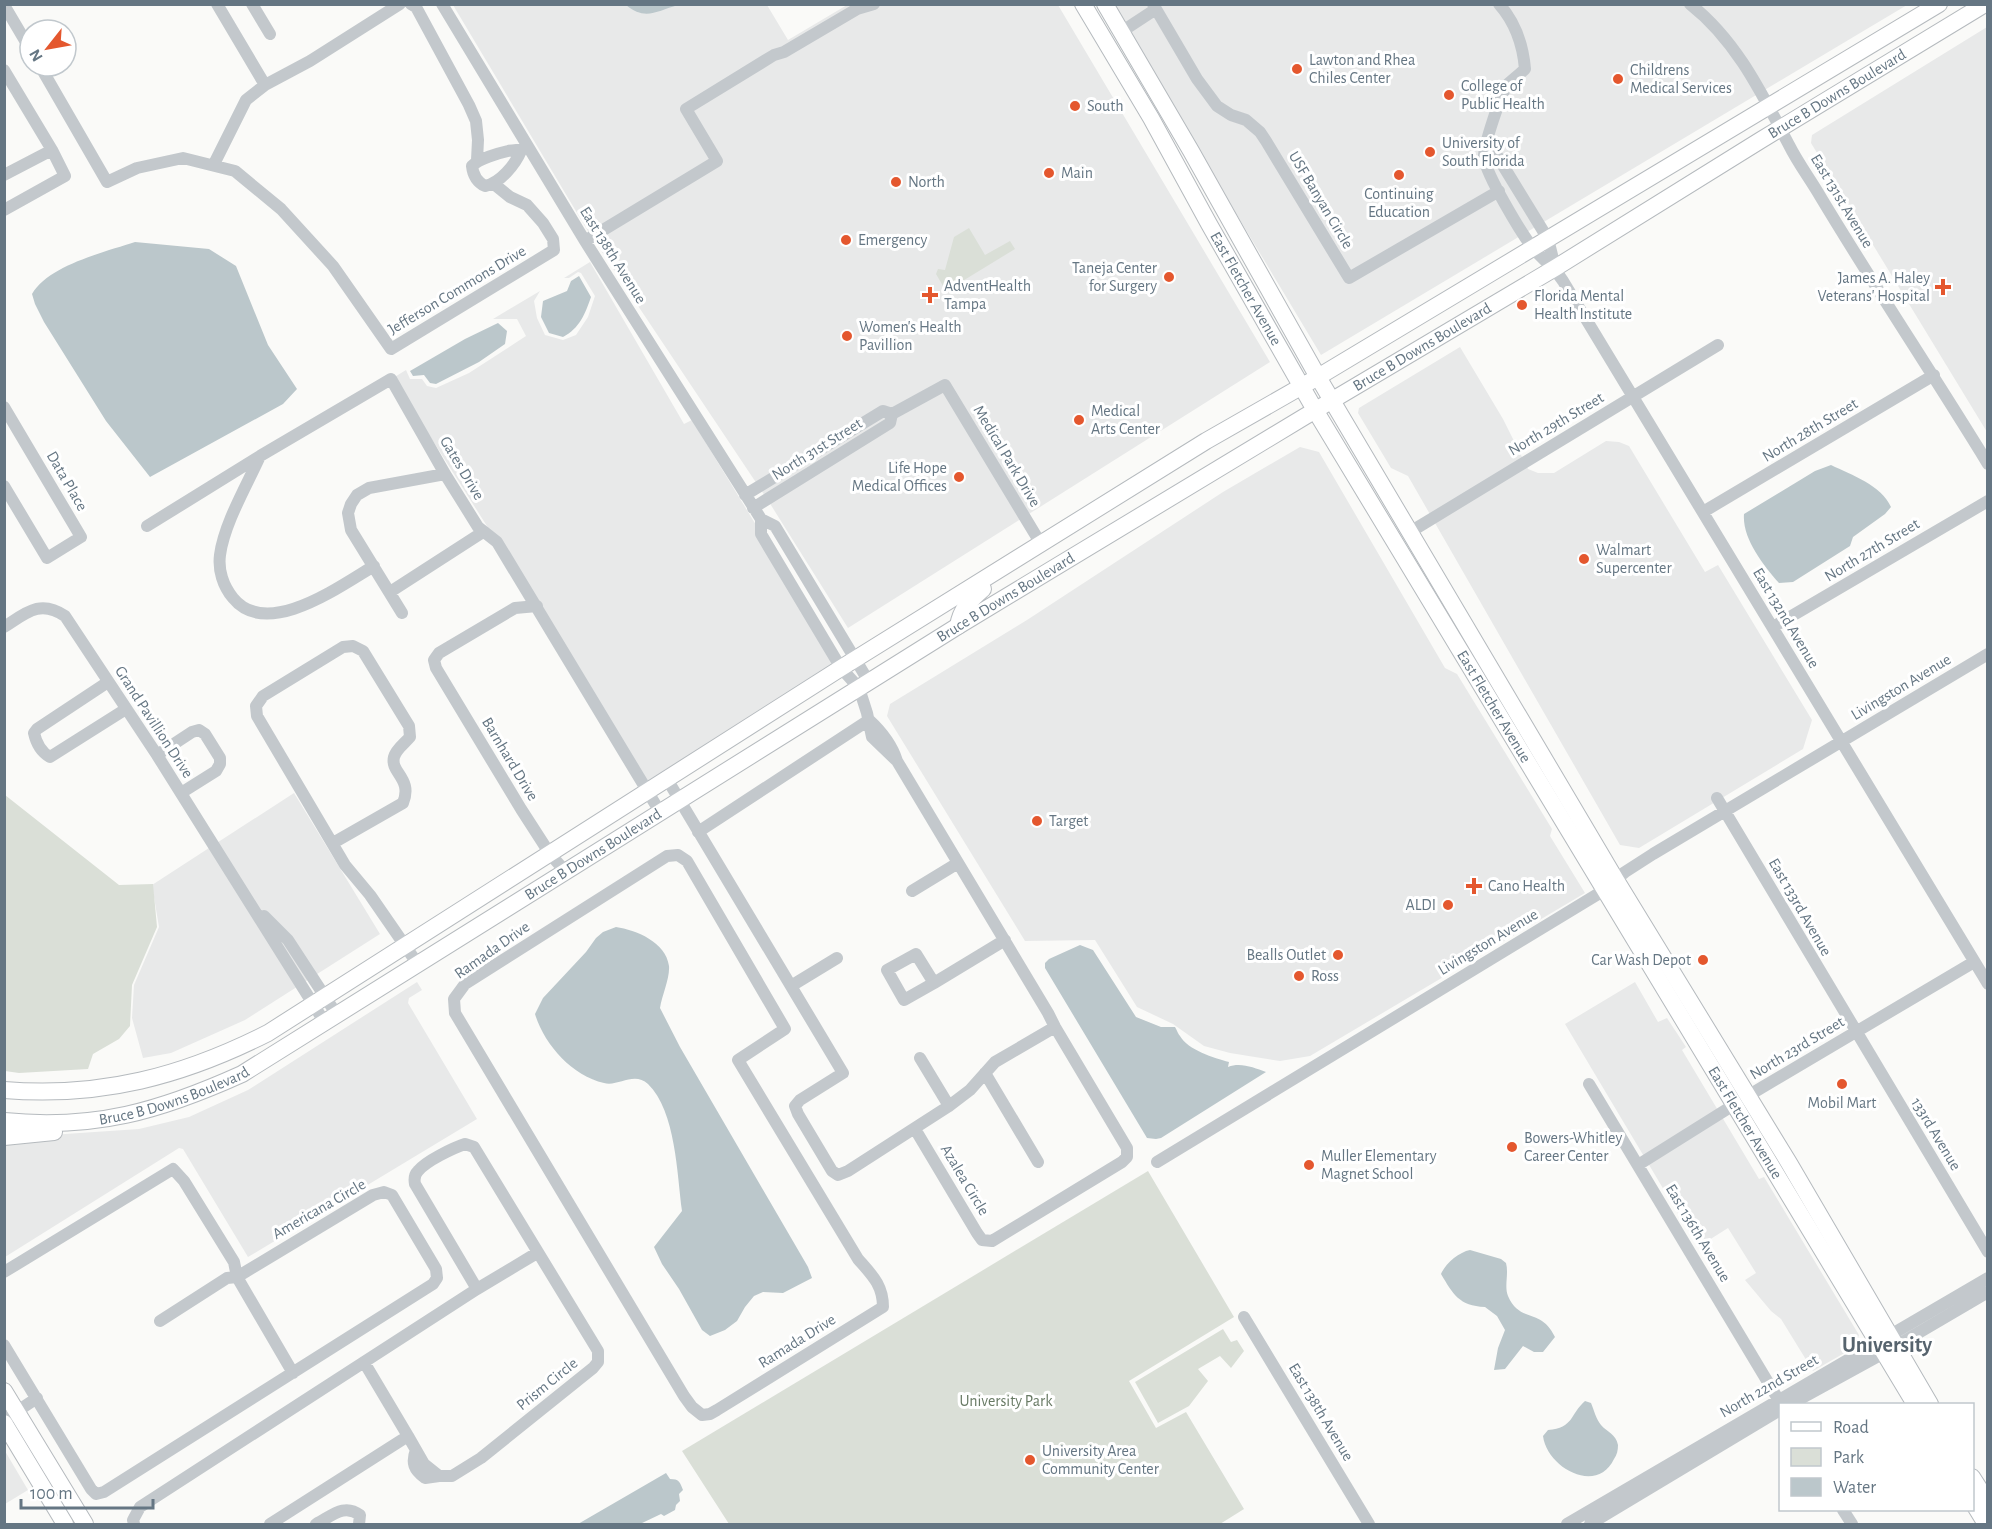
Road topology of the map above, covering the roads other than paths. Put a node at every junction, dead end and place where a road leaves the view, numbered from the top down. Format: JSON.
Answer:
{"nodes":[{"id":1,"x":217,"y":4,"type":"edge"},
{"id":2,"x":252,"y":4,"type":"edge"},
{"id":3,"x":400,"y":4,"type":"edge"},
{"id":4,"x":411,"y":4,"type":"edge"},
{"id":5,"x":442,"y":4,"type":"edge"},
{"id":6,"x":873,"y":4,"type":"edge"},
{"id":7,"x":1083,"y":4,"type":"edge"},
{"id":8,"x":1105,"y":4,"type":"edge"},
{"id":9,"x":1499,"y":4,"type":"edge"},
{"id":10,"x":1690,"y":4,"type":"edge"},
{"id":11,"x":1939,"y":4,"type":"edge"},
{"id":12,"x":1985,"y":4,"type":"edge"},
{"id":13,"x":4,"y":5,"type":"edge"},
{"id":14,"x":1154,"y":7,"type":"edge"},
{"id":15,"x":18,"y":29,"type":"edge"},
{"id":16,"x":1121,"y":32,"type":"junction"},
{"id":17,"x":270,"y":34,"type":"dead end"},
{"id":18,"x":4,"y":70,"type":"edge"},
{"id":19,"x":47,"y":78,"type":"edge"},
{"id":20,"x":265,"y":86,"type":"junction"},
{"id":21,"x":1769,"y":105,"type":"junction"},
{"id":22,"x":1781,"y":128,"type":"junction"},
{"id":23,"x":1488,"y":141,"type":"junction"},
{"id":24,"x":524,"y":149,"type":"junction"},
{"id":25,"x":52,"y":150,"type":"junction"},
{"id":26,"x":477,"y":160,"type":"junction"},
{"id":27,"x":214,"y":164,"type":"junction"},
{"id":28,"x":4,"y":175,"type":"edge"},
{"id":29,"x":494,"y":184,"type":"junction"},
{"id":30,"x":1499,"y":191,"type":"junction"},
{"id":31,"x":4,"y":210,"type":"edge"},
{"id":32,"x":1548,"y":239,"type":"junction"},
{"id":33,"x":585,"y":241,"type":"junction"},
{"id":34,"x":1533,"y":248,"type":"junction"},
{"id":35,"x":1555,"y":268,"type":"junction"},
{"id":36,"x":1718,"y":345,"type":"dead end"},
{"id":37,"x":1934,"y":375,"type":"junction"},
{"id":38,"x":1318,"y":377,"type":"junction"},
{"id":39,"x":945,"y":385,"type":"joint"},
{"id":40,"x":1301,"y":386,"type":"junction"},
{"id":41,"x":1633,"y":397,"type":"junction"},
{"id":42,"x":1332,"y":401,"type":"junction"},
{"id":43,"x":4,"y":407,"type":"edge"},
{"id":44,"x":1315,"y":410,"type":"junction"},
{"id":45,"x":892,"y":414,"type":"junction"},
{"id":46,"x":260,"y":456,"type":"junction"},
{"id":47,"x":1988,"y":464,"type":"edge"},
{"id":48,"x":445,"y":474,"type":"junction"},
{"id":49,"x":4,"y":486,"type":"edge"},
{"id":50,"x":746,"y":495,"type":"junction"},
{"id":51,"x":1988,"y":501,"type":"edge"},
{"id":52,"x":753,"y":508,"type":"junction"},
{"id":53,"x":1703,"y":513,"type":"junction"},
{"id":54,"x":147,"y":526,"type":"dead end"},
{"id":55,"x":483,"y":532,"type":"junction"},
{"id":56,"x":1410,"y":532,"type":"junction"},
{"id":57,"x":1041,"y":544,"type":"junction"},
{"id":58,"x":1018,"y":558,"type":"junction"},
{"id":59,"x":374,"y":566,"type":"junction"},
{"id":60,"x":1425,"y":591,"type":"junction"},
{"id":61,"x":390,"y":592,"type":"junction"},
{"id":62,"x":954,"y":598,"type":"junction"},
{"id":63,"x":537,"y":606,"type":"junction"},
{"id":64,"x":402,"y":613,"type":"dead end"},
{"id":65,"x":958,"y":626,"type":"junction"},
{"id":66,"x":4,"y":627,"type":"edge"},
{"id":67,"x":1773,"y":627,"type":"junction"},
{"id":68,"x":929,"y":644,"type":"junction"},
{"id":69,"x":1988,"y":654,"type":"edge"},
{"id":70,"x":849,"y":664,"type":"junction"},
{"id":71,"x":1488,"y":664,"type":"junction"},
{"id":72,"x":108,"y":682,"type":"junction"},
{"id":73,"x":864,"y":685,"type":"junction"},
{"id":74,"x":126,"y":710,"type":"junction"},
{"id":75,"x":869,"y":720,"type":"junction"},
{"id":76,"x":851,"y":734,"type":"junction"},
{"id":77,"x":872,"y":737,"type":"junction"},
{"id":78,"x":1841,"y":742,"type":"junction"},
{"id":79,"x":157,"y":755,"type":"junction"},
{"id":80,"x":897,"y":761,"type":"junction"},
{"id":81,"x":667,"y":779,"type":"junction"},
{"id":82,"x":648,"y":791,"type":"junction"},
{"id":83,"x":181,"y":793,"type":"junction"},
{"id":84,"x":1717,"y":798,"type":"dead end"},
{"id":85,"x":679,"y":800,"type":"junction"},
{"id":86,"x":1724,"y":810,"type":"junction"},
{"id":87,"x":660,"y":812,"type":"junction"},
{"id":88,"x":698,"y":832,"type":"junction"},
{"id":89,"x":333,"y":843,"type":"junction"},
{"id":90,"x":550,"y":854,"type":"junction"},
{"id":91,"x":958,"y":862,"type":"junction"},
{"id":92,"x":565,"y":871,"type":"junction"},
{"id":93,"x":1610,"y":884,"type":"junction"},
{"id":94,"x":912,"y":891,"type":"dead end"},
{"id":95,"x":578,"y":912,"type":"joint"},
{"id":96,"x":1005,"y":940,"type":"junction"},
{"id":97,"x":405,"y":945,"type":"junction"},
{"id":98,"x":837,"y":958,"type":"dead end"},
{"id":99,"x":417,"y":963,"type":"junction"},
{"id":100,"x":1980,"y":966,"type":"edge"},
{"id":101,"x":934,"y":983,"type":"dead end"},
{"id":102,"x":1988,"y":984,"type":"edge"},
{"id":103,"x":791,"y":986,"type":"junction"},
{"id":104,"x":319,"y":1000,"type":"junction"},
{"id":105,"x":331,"y":1019,"type":"junction"},
{"id":106,"x":1055,"y":1028,"type":"junction"},
{"id":107,"x":1856,"y":1033,"type":"junction"},
{"id":108,"x":920,"y":1058,"type":"dead end"},
{"id":109,"x":985,"y":1073,"type":"junction"},
{"id":110,"x":1588,"y":1084,"type":"dead end"},
{"id":111,"x":4,"y":1090,"type":"edge"},
{"id":112,"x":1741,"y":1101,"type":"junction"},
{"id":113,"x":949,"y":1106,"type":"junction"},
{"id":114,"x":102,"y":1120,"type":"junction"},
{"id":115,"x":4,"y":1121,"type":"edge"},
{"id":116,"x":915,"y":1129,"type":"junction"},
{"id":117,"x":4,"y":1137,"type":"edge"},
{"id":118,"x":1038,"y":1162,"type":"dead end"},
{"id":119,"x":1157,"y":1162,"type":"dead end"},
{"id":120,"x":1638,"y":1165,"type":"junction"},
{"id":121,"x":1988,"y":1252,"type":"edge"},
{"id":122,"x":537,"y":1253,"type":"junction"},
{"id":123,"x":4,"y":1272,"type":"edge"},
{"id":124,"x":237,"y":1277,"type":"junction"},
{"id":125,"x":1988,"y":1278,"type":"edge"},
{"id":126,"x":477,"y":1289,"type":"junction"},
{"id":127,"x":1988,"y":1292,"type":"edge"},
{"id":128,"x":1244,"y":1317,"type":"dead end"},
{"id":129,"x":160,"y":1321,"type":"dead end"},
{"id":130,"x":4,"y":1345,"type":"edge"},
{"id":131,"x":1887,"y":1345,"type":"junction"},
{"id":132,"x":364,"y":1362,"type":"junction"},
{"id":133,"x":293,"y":1373,"type":"junction"},
{"id":134,"x":4,"y":1390,"type":"edge"},
{"id":135,"x":37,"y":1398,"type":"junction"},
{"id":136,"x":1783,"y":1403,"type":"edge"},
{"id":137,"x":1793,"y":1403,"type":"edge"},
{"id":138,"x":1915,"y":1403,"type":"edge"},
{"id":139,"x":1929,"y":1403,"type":"edge"},
{"id":140,"x":1779,"y":1405,"type":"edge"},
{"id":141,"x":9,"y":1418,"type":"edge"},
{"id":142,"x":408,"y":1436,"type":"junction"},
{"id":143,"x":1658,"y":1470,"type":"junction"},
{"id":144,"x":1974,"y":1480,"type":"edge"},
{"id":145,"x":1639,"y":1496,"type":"junction"},
{"id":146,"x":1988,"y":1502,"type":"edge"},
{"id":147,"x":1974,"y":1504,"type":"edge"},
{"id":148,"x":60,"y":1523,"type":"edge"},
{"id":149,"x":84,"y":1524,"type":"edge"},
{"id":150,"x":134,"y":1524,"type":"edge"},
{"id":151,"x":270,"y":1524,"type":"edge"},
{"id":152,"x":317,"y":1524,"type":"edge"},
{"id":153,"x":359,"y":1524,"type":"edge"},
{"id":154,"x":1369,"y":1524,"type":"edge"},
{"id":155,"x":1568,"y":1524,"type":"edge"},
{"id":156,"x":1590,"y":1524,"type":"edge"},
{"id":157,"x":1986,"y":1524,"type":"edge"}],
"edges":[{"from":1,"to":20,"type":"street"},
{"from":2,"to":17,"type":"street"},
{"from":3,"to":20,"type":"street"},
{"from":4,"to":26,"type":"street","name":"Jefferson Commons Drive"},
{"from":5,"to":24,"type":"street","name":"East 138th Avenue"},
{"from":6,"to":33,"type":"street"},
{"from":7,"to":40,"type":"main road","name":"East Fletcher Avenue"},
{"from":8,"to":16,"type":"main road","name":"East Fletcher Avenue"},
{"from":9,"to":23,"type":"street"},
{"from":10,"to":21,"type":"street","name":"East 131st Avenue"},
{"from":11,"to":21,"type":"main road","name":"Bruce B Downs Boulevard"},
{"from":12,"to":22,"type":"main road","name":"Bruce B Downs Boulevard"},
{"from":13,"to":15,"type":"street"},
{"from":14,"to":16,"type":"street","name":"USF Banyan Circle"},
{"from":14,"to":30,"type":"street","name":"USF Banyan Circle"},
{"from":16,"to":38,"type":"main road","name":"East Fletcher Avenue"},
{"from":18,"to":25,"type":"street"},
{"from":19,"to":27,"type":"street","name":"Jefferson Commons Drive"},
{"from":20,"to":27,"type":"street"},
{"from":21,"to":22,"type":"street","name":"East 131st Avenue"},
{"from":21,"to":32,"type":"main road","name":"Bruce B Downs Boulevard"},
{"from":22,"to":35,"type":"main road","name":"Bruce B Downs Boulevard"},
{"from":22,"to":37,"type":"street","name":"East 131st Avenue"},
{"from":23,"to":30,"type":"street"},
{"from":23,"to":32,"type":"street"},
{"from":24,"to":26,"type":"street"},
{"from":24,"to":29,"type":"street"},
{"from":24,"to":33,"type":"street","name":"East 138th Avenue"},
{"from":25,"to":28,"type":"street"},
{"from":25,"to":31,"type":"street"},
{"from":26,"to":29,"type":"street","name":"Jefferson Commons Drive"},
{"from":27,"to":29,"type":"street","name":"Jefferson Commons Drive"},
{"from":30,"to":34,"type":"street"},
{"from":32,"to":34,"type":"main road","name":"Bruce B Downs Boulevard"},
{"from":32,"to":35,"type":"street"},
{"from":33,"to":50,"type":"street","name":"East 138th Avenue"},
{"from":34,"to":35,"type":"street"},
{"from":34,"to":38,"type":"main road","name":"Bruce B Downs Boulevard"},
{"from":35,"to":41,"type":"street","name":"East 132nd Avenue"},
{"from":35,"to":42,"type":"main road","name":"Bruce B Downs Boulevard"},
{"from":36,"to":41,"type":"street","name":"North 29th Street"},
{"from":37,"to":47,"type":"street","name":"East 131st Avenue"},
{"from":37,"to":53,"type":"street","name":"North 28th Street"},
{"from":38,"to":40,"type":"main road","name":"Bruce B Downs Boulevard"},
{"from":38,"to":42,"type":"main road","name":"East Fletcher Avenue"},
{"from":39,"to":45,"type":"street","name":"North 31st Street"},
{"from":39,"to":57,"type":"street","name":"Medical Park Drive"},
{"from":40,"to":44,"type":"main road","name":"East Fletcher Avenue"},
{"from":40,"to":57,"type":"main road","name":"Bruce B Downs Boulevard"},
{"from":41,"to":53,"type":"street","name":"East 132nd Avenue"},
{"from":41,"to":56,"type":"street","name":"North 29th Street"},
{"from":42,"to":44,"type":"main road","name":"Bruce B Downs Boulevard"},
{"from":42,"to":56,"type":"main road","name":"East Fletcher Avenue"},
{"from":43,"to":49,"type":"street","name":"Data Place"},
{"from":44,"to":60,"type":"main road","name":"East Fletcher Avenue"},
{"from":44,"to":65,"type":"main road","name":"Bruce B Downs Boulevard"},
{"from":45,"to":50,"type":"street","name":"North 31st Street"},
{"from":45,"to":52,"type":"street","name":"North 31st Street"},
{"from":46,"to":48,"type":"street","name":"Gates Drive"},
{"from":46,"to":54,"type":"street","name":"Gates Drive"},
{"from":46,"to":59,"type":"street"},
{"from":48,"to":55,"type":"street","name":"Gates Drive"},
{"from":48,"to":59,"type":"street"},
{"from":50,"to":52,"type":"street","name":"East 138th Avenue"},
{"from":51,"to":67,"type":"street","name":"North 27th Street"},
{"from":52,"to":70,"type":"street","name":"East 138th Avenue"},
{"from":53,"to":67,"type":"street","name":"East 132nd Avenue"},
{"from":55,"to":61,"type":"street"},
{"from":55,"to":63,"type":"street","name":"Gates Drive"},
{"from":56,"to":71,"type":"main road","name":"East Fletcher Avenue"},
{"from":57,"to":58,"type":"main road","name":"Bruce B Downs Boulevard"},
{"from":58,"to":62,"type":"main road","name":"Bruce B Downs Boulevard"},
{"from":58,"to":65,"type":"main road"},
{"from":59,"to":61,"type":"street"},
{"from":60,"to":71,"type":"main road"},
{"from":60,"to":93,"type":"main road","name":"East Fletcher Avenue"},
{"from":61,"to":64,"type":"street"},
{"from":62,"to":68,"type":"main road"},
{"from":62,"to":70,"type":"main road","name":"Bruce B Downs Boulevard"},
{"from":63,"to":82,"type":"street","name":"Gates Drive"},
{"from":63,"to":90,"type":"street","name":"Barnhard Drive"},
{"from":65,"to":68,"type":"main road","name":"Bruce B Downs Boulevard"},
{"from":66,"to":72,"type":"street","name":"Grand Pavillion Drive"},
{"from":67,"to":78,"type":"street","name":"East 132nd Avenue"},
{"from":68,"to":73,"type":"main road","name":"Bruce B Downs Boulevard"},
{"from":69,"to":78,"type":"street","name":"Livingston Avenue"},
{"from":70,"to":73,"type":"street","name":"East 138th Avenue"},
{"from":70,"to":81,"type":"main road","name":"Bruce B Downs Boulevard"},
{"from":71,"to":93,"type":"main road","name":"East Fletcher Avenue"},
{"from":72,"to":74,"type":"street","name":"Grand Pavillion Drive"},
{"from":72,"to":74,"type":"street"},
{"from":73,"to":75,"type":"street","name":"Azalea Circle"},
{"from":73,"to":85,"type":"main road","name":"Bruce B Downs Boulevard"},
{"from":74,"to":79,"type":"street","name":"Grand Pavillion Drive"},
{"from":75,"to":76,"type":"street"},
{"from":75,"to":77,"type":"street","name":"Azalea Circle"},
{"from":75,"to":80,"type":"street","name":"Azalea Circle"},
{"from":76,"to":77,"type":"street"},
{"from":76,"to":88,"type":"street"},
{"from":77,"to":80,"type":"street","name":"Azalea Circle"},
{"from":78,"to":86,"type":"street","name":"Livingston Avenue"},
{"from":78,"to":100,"type":"street","name":"East 132nd Avenue"},
{"from":79,"to":83,"type":"street","name":"Grand Pavillion Drive"},
{"from":79,"to":83,"type":"street"},
{"from":80,"to":91,"type":"street","name":"Azalea Circle"},
{"from":81,"to":82,"type":"main road","name":"Bruce B Downs Boulevard"},
{"from":81,"to":85,"type":"street"},
{"from":82,"to":87,"type":"street","name":"Gates Drive"},
{"from":82,"to":90,"type":"main road","name":"Bruce B Downs Boulevard"},
{"from":83,"to":104,"type":"street","name":"Grand Pavillion Drive"},
{"from":84,"to":86,"type":"street","name":"East 133rd Avenue"},
{"from":85,"to":87,"type":"main road","name":"Bruce B Downs Boulevard"},
{"from":85,"to":88,"type":"street"},
{"from":86,"to":93,"type":"street","name":"Livingston Avenue"},
{"from":86,"to":107,"type":"street","name":"East 133rd Avenue"},
{"from":87,"to":92,"type":"main road","name":"Bruce B Downs Boulevard"},
{"from":88,"to":103,"type":"street"},
{"from":89,"to":89,"type":"street"},
{"from":89,"to":97,"type":"street"},
{"from":90,"to":92,"type":"street","name":"Barnhard Drive"},
{"from":90,"to":97,"type":"main road","name":"Bruce B Downs Boulevard"},
{"from":91,"to":94,"type":"street"},
{"from":91,"to":96,"type":"street","name":"Azalea Circle"},
{"from":92,"to":99,"type":"main road","name":"Bruce B Downs Boulevard"},
{"from":93,"to":112,"type":"main road","name":"East Fletcher Avenue"},
{"from":93,"to":119,"type":"street","name":"Livingston Avenue"},
{"from":95,"to":95,"type":"street","name":"Ramada Drive"},
{"from":96,"to":101,"type":"street"},
{"from":96,"to":106,"type":"street","name":"Azalea Circle"},
{"from":97,"to":99,"type":"street"},
{"from":97,"to":104,"type":"main road","name":"Bruce B Downs Boulevard"},
{"from":98,"to":103,"type":"street"},
{"from":99,"to":105,"type":"main road","name":"Bruce B Downs Boulevard"},
{"from":100,"to":102,"type":"street","name":"East 132nd Avenue"},
{"from":100,"to":107,"type":"street","name":"North 23rd Street"},
{"from":103,"to":116,"type":"street"},
{"from":104,"to":105,"type":"street","name":"Grand Pavillion Drive"},
{"from":104,"to":111,"type":"main road","name":"Bruce B Downs Boulevard"},
{"from":105,"to":114,"type":"main road","name":"Bruce B Downs Boulevard"},
{"from":106,"to":109,"type":"street"},
{"from":106,"to":116,"type":"street","name":"Azalea Circle"},
{"from":107,"to":112,"type":"street","name":"North 23rd Street"},
{"from":107,"to":121,"type":"street","name":"133rd Avenue"},
{"from":108,"to":113,"type":"street"},
{"from":109,"to":113,"type":"street"},
{"from":109,"to":118,"type":"street"},
{"from":110,"to":120,"type":"street","name":"East 136th Avenue"},
{"from":112,"to":120,"type":"street","name":"North 23rd Street"},
{"from":112,"to":131,"type":"main road","name":"East Fletcher Avenue"},
{"from":113,"to":116,"type":"street"},
{"from":114,"to":115,"type":"main road","name":"Bruce B Downs Boulevard"},
{"from":114,"to":117,"type":"main road"},
{"from":120,"to":140,"type":"street","name":"East 136th Avenue"},
{"from":122,"to":126,"type":"street"},
{"from":122,"to":126,"type":"street","name":"Prism Circle"},
{"from":122,"to":142,"type":"street","name":"Prism Circle"},
{"from":123,"to":124,"type":"street"},
{"from":124,"to":129,"type":"street"},
{"from":124,"to":133,"type":"street"},
{"from":124,"to":133,"type":"street","name":"Americana Circle"},
{"from":125,"to":131,"type":"street","name":"North 22nd Street"},
{"from":126,"to":132,"type":"street"},
{"from":127,"to":131,"type":"street","name":"North 22nd Street"},
{"from":128,"to":154,"type":"street","name":"East 138th Avenue"},
{"from":130,"to":135,"type":"street"},
{"from":131,"to":136,"type":"street","name":"North 22nd Street"},
{"from":131,"to":137,"type":"street","name":"North 22nd Street"},
{"from":131,"to":138,"type":"main road","name":"East Fletcher Avenue"},
{"from":131,"to":139,"type":"main road","name":"East Fletcher Avenue"},
{"from":132,"to":142,"type":"street","name":"Prism Circle"},
{"from":132,"to":150,"type":"street"},
{"from":133,"to":135,"type":"street","name":"Americana Circle"},
{"from":134,"to":141,"type":"main road"},
{"from":135,"to":141,"type":"street"},
{"from":140,"to":143,"type":"street","name":"North 22nd Street"},
{"from":140,"to":145,"type":"street","name":"North 22nd Street"},
{"from":141,"to":148,"type":"main road"},
{"from":141,"to":149,"type":"main road"},
{"from":142,"to":151,"type":"street"},
{"from":143,"to":145,"type":"street"},
{"from":143,"to":155,"type":"street","name":"North 22nd Street"},
{"from":144,"to":146,"type":"main road"},
{"from":145,"to":156,"type":"street","name":"North 22nd Street"},
{"from":147,"to":157,"type":"main road"},
{"from":152,"to":153,"type":"street"}]}
